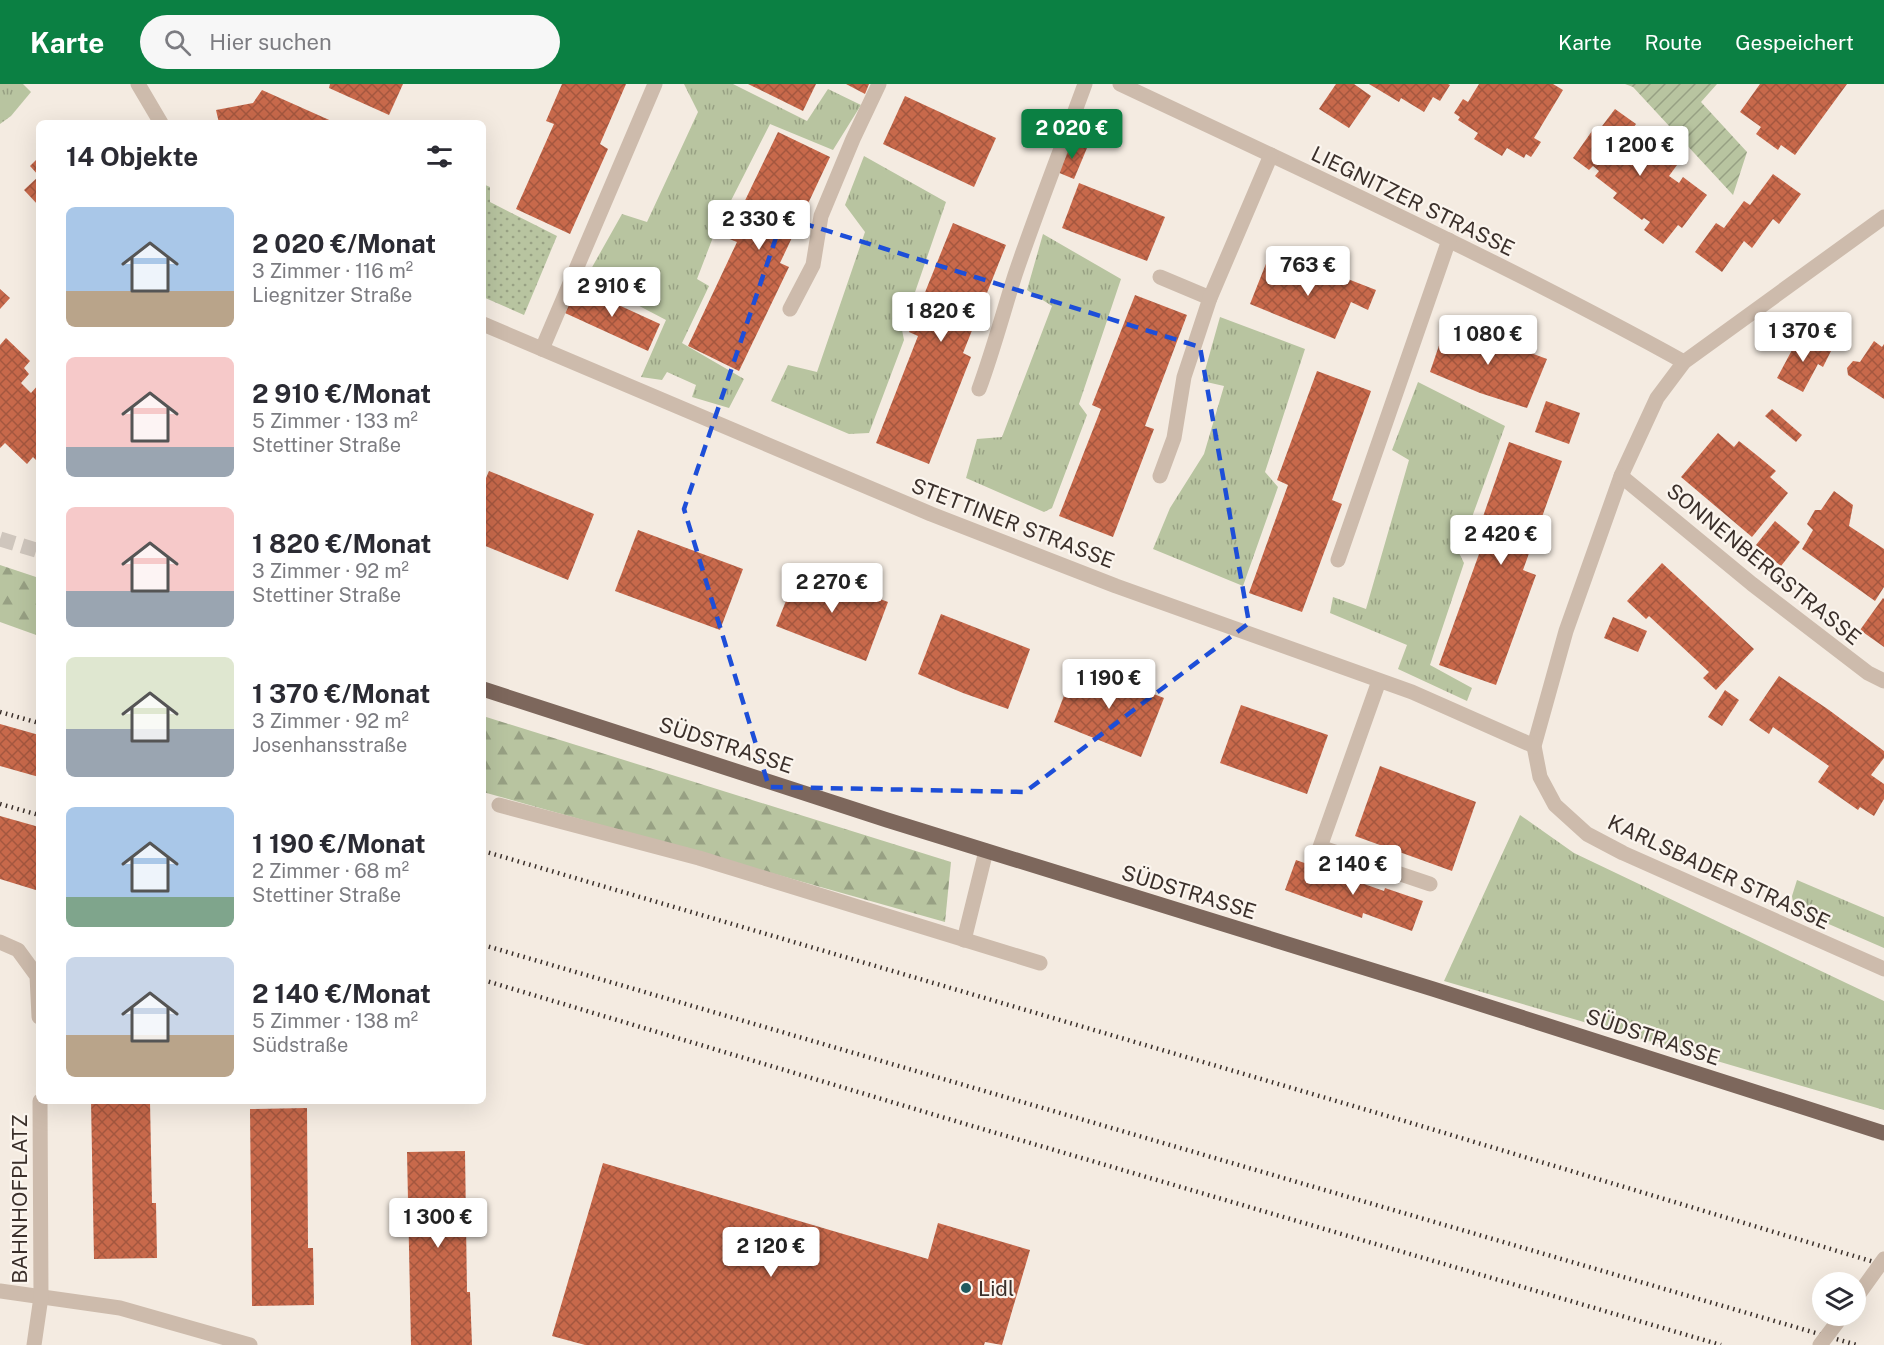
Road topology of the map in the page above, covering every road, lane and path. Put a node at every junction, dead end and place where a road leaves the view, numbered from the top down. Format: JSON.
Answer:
{"nodes":[{"id":1,"x":138,"y":84,"type":"edge"},
{"id":2,"x":655,"y":84,"type":"edge"},
{"id":3,"x":879,"y":84,"type":"edge"},
{"id":4,"x":1086,"y":84,"type":"edge"},
{"id":5,"x":1120,"y":84,"type":"edge"},
{"id":6,"x":160,"y":120,"type":"edge"},
{"id":7,"x":1271,"y":155,"type":"junction"},
{"id":8,"x":1884,"y":217,"type":"edge"},
{"id":9,"x":1449,"y":240,"type":"junction"},
{"id":10,"x":1160,"y":277,"type":"dead end"},
{"id":11,"x":1210,"y":298,"type":"junction"},
{"id":12,"x":790,"y":309,"type":"dead end"},
{"id":13,"x":486,"y":325,"type":"edge"},
{"id":14,"x":542,"y":349,"type":"junction"},
{"id":15,"x":1684,"y":362,"type":"junction"},
{"id":16,"x":980,"y":389,"type":"dead end"},
{"id":17,"x":1160,"y":476,"type":"dead end"},
{"id":18,"x":1621,"y":476,"type":"junction"},
{"id":19,"x":1338,"y":560,"type":"dead end"},
{"id":20,"x":1379,"y":681,"type":"junction"},
{"id":21,"x":1884,"y":681,"type":"edge"},
{"id":22,"x":486,"y":689,"type":"edge"},
{"id":23,"x":1534,"y":746,"type":"junction"},
{"id":24,"x":499,"y":805,"type":"dead end"},
{"id":25,"x":986,"y":851,"type":"junction"},
{"id":26,"x":1430,"y":884,"type":"dead end"},
{"id":27,"x":964,"y":940,"type":"junction"},
{"id":28,"x":0,"y":942,"type":"edge"},
{"id":29,"x":1040,"y":963,"type":"dead end"},
{"id":30,"x":1884,"y":969,"type":"edge"},
{"id":31,"x":36,"y":975,"type":"edge"},
{"id":32,"x":40,"y":1104,"type":"edge"},
{"id":33,"x":1884,"y":1133,"type":"edge"},
{"id":34,"x":1884,"y":1259,"type":"edge"},
{"id":35,"x":1866,"y":1284,"type":"edge"},
{"id":36,"x":0,"y":1291,"type":"edge"},
{"id":37,"x":41,"y":1297,"type":"junction"},
{"id":38,"x":1834,"y":1326,"type":"edge"},
{"id":39,"x":34,"y":1345,"type":"edge"},
{"id":40,"x":250,"y":1345,"type":"edge"},
{"id":41,"x":1820,"y":1345,"type":"edge"}],
"edges":[{"from":1,"to":6,"type":"street"},
{"from":2,"to":14,"type":"street"},
{"from":3,"to":12,"type":"street"},
{"from":4,"to":16,"type":"street"},
{"from":5,"to":7,"type":"street","name":"LIEGNITZER STRASSE"},
{"from":7,"to":9,"type":"street","name":"LIEGNITZER STRASSE"},
{"from":7,"to":11,"type":"street"},
{"from":8,"to":15,"type":"street","name":"KARLSBADER STRASSE"},
{"from":9,"to":15,"type":"street","name":"LIEGNITZER STRASSE"},
{"from":9,"to":19,"type":"street"},
{"from":10,"to":11,"type":"street"},
{"from":11,"to":17,"type":"street"},
{"from":13,"to":14,"type":"street","name":"STETTINER STRASSE"},
{"from":14,"to":20,"type":"street","name":"STETTINER STRASSE"},
{"from":15,"to":18,"type":"street","name":"KARLSBADER STRASSE"},
{"from":18,"to":21,"type":"street","name":"SONNENBERGSTRASSE"},
{"from":18,"to":23,"type":"street","name":"KARLSBADER STRASSE"},
{"from":20,"to":23,"type":"street","name":"STETTINER STRASSE"},
{"from":20,"to":26,"type":"street"},
{"from":22,"to":25,"type":"main road","name":"SÜDSTRASSE"},
{"from":23,"to":30,"type":"street","name":"KARLSBADER STRASSE"},
{"from":24,"to":27,"type":"street"},
{"from":25,"to":27,"type":"street"},
{"from":25,"to":33,"type":"main road","name":"SÜDSTRASSE"},
{"from":27,"to":29,"type":"street"},
{"from":28,"to":31,"type":"street"},
{"from":32,"to":37,"type":"street","name":"BAHNHOFPLATZ"},
{"from":34,"to":35,"type":"street","bridge":true},
{"from":36,"to":37,"type":"street"},
{"from":37,"to":39,"type":"street","name":"BAHNHOFPLATZ"},
{"from":37,"to":40,"type":"street"},
{"from":38,"to":41,"type":"street","bridge":true}]}
